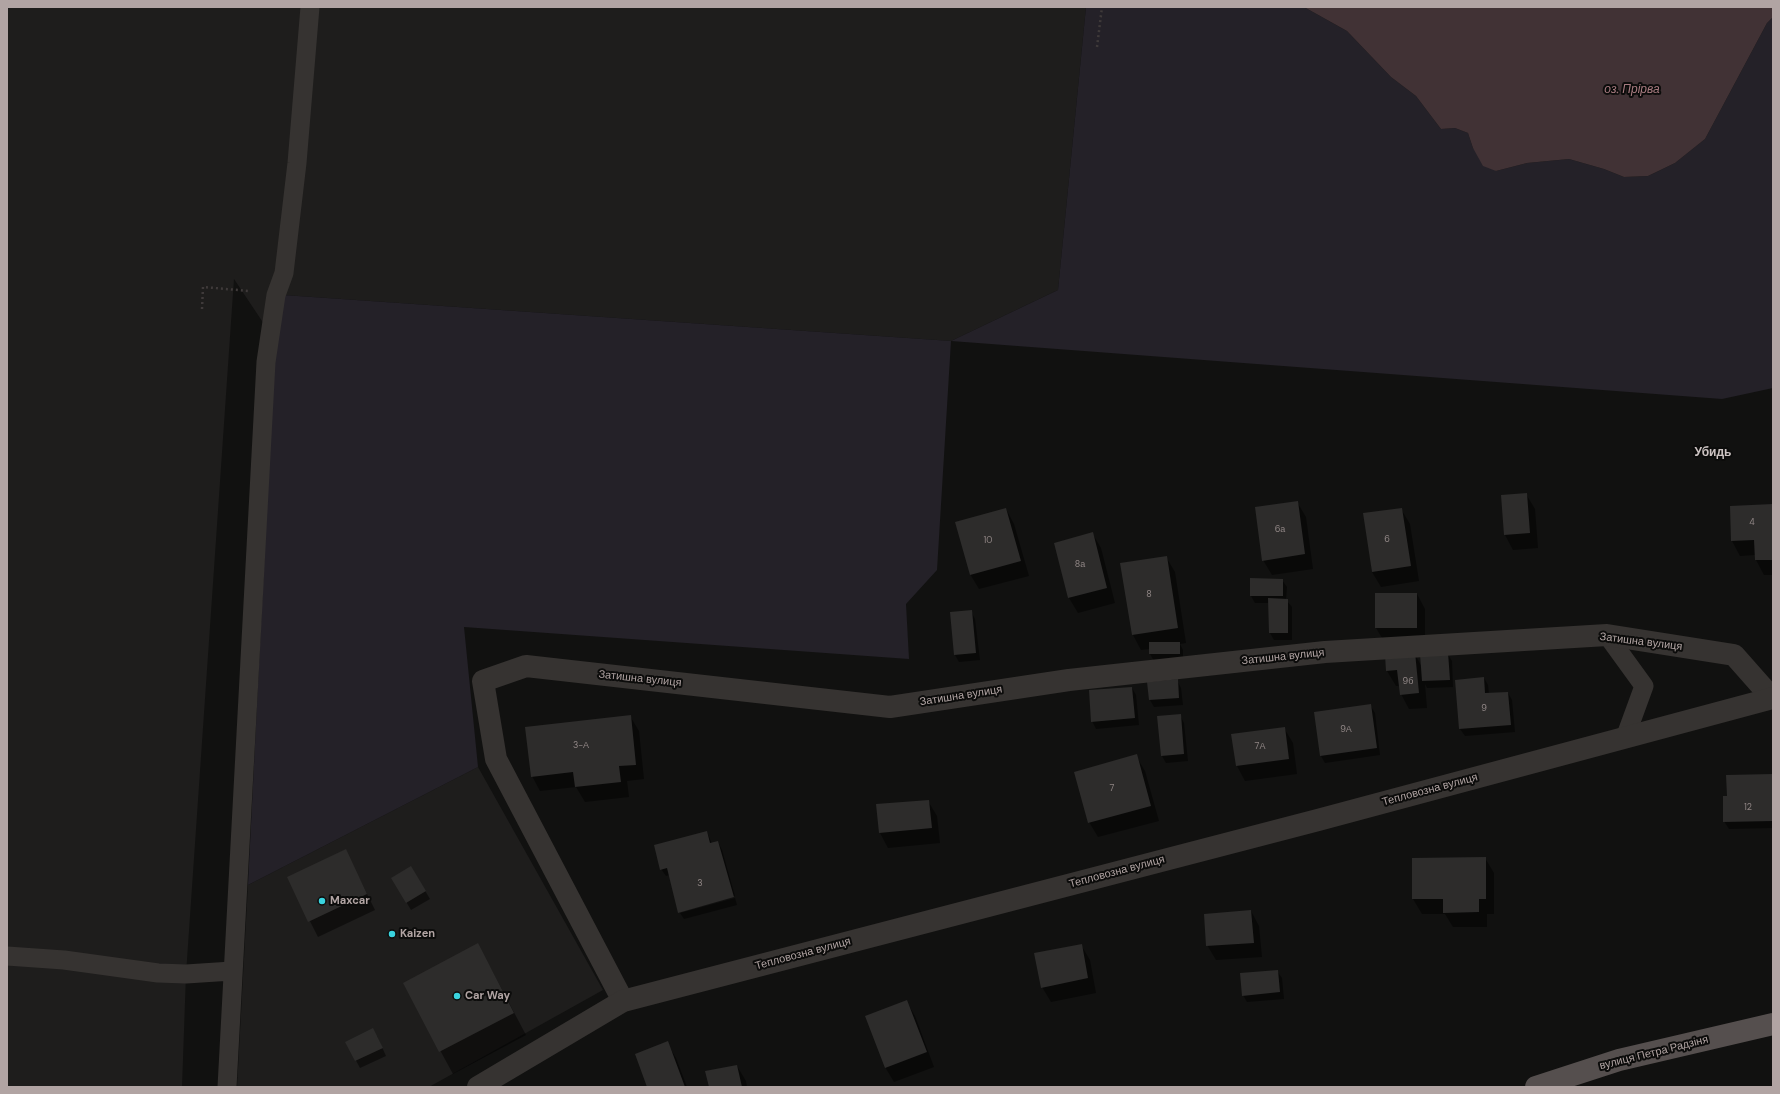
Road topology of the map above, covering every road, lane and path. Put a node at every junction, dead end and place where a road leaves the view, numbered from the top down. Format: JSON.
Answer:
{"nodes":[{"id":1,"x":310,"y":7,"type":"edge"},
{"id":2,"x":1102,"y":7,"type":"edge"},
{"id":3,"x":1097,"y":47,"type":"dead end"},
{"id":4,"x":276,"y":295,"type":"junction"},
{"id":5,"x":202,"y":309,"type":"dead end"},
{"id":6,"x":1607,"y":635,"type":"junction"},
{"id":7,"x":1772,"y":698,"type":"edge"},
{"id":8,"x":1625,"y":738,"type":"junction"},
{"id":9,"x":7,"y":956,"type":"edge"},
{"id":10,"x":232,"y":971,"type":"junction"},
{"id":11,"x":623,"y":1001,"type":"junction"},
{"id":12,"x":1773,"y":1024,"type":"edge"},
{"id":13,"x":227,"y":1087,"type":"edge"},
{"id":14,"x":478,"y":1087,"type":"edge"},
{"id":15,"x":1536,"y":1087,"type":"edge"}],
"edges":[{"from":1,"to":4,"type":"lane"},
{"from":2,"to":3,"type":"path"},
{"from":4,"to":5,"type":"path"},
{"from":4,"to":10,"type":"lane"},
{"from":6,"to":7,"type":"street","name":"Затишна вулиця"},
{"from":6,"to":8,"type":"lane"},
{"from":6,"to":11,"type":"street","name":"Затишна вулиця"},
{"from":7,"to":8,"type":"street","name":"Тепловозна вулиця"},
{"from":8,"to":11,"type":"street","name":"Тепловозна вулиця"},
{"from":9,"to":10,"type":"lane"},
{"from":10,"to":13,"type":"lane"},
{"from":11,"to":14,"type":"street","name":"Тепловозна вулиця"},
{"from":12,"to":15,"type":"main road","name":"вулиця Петра Радзіня"}]}
